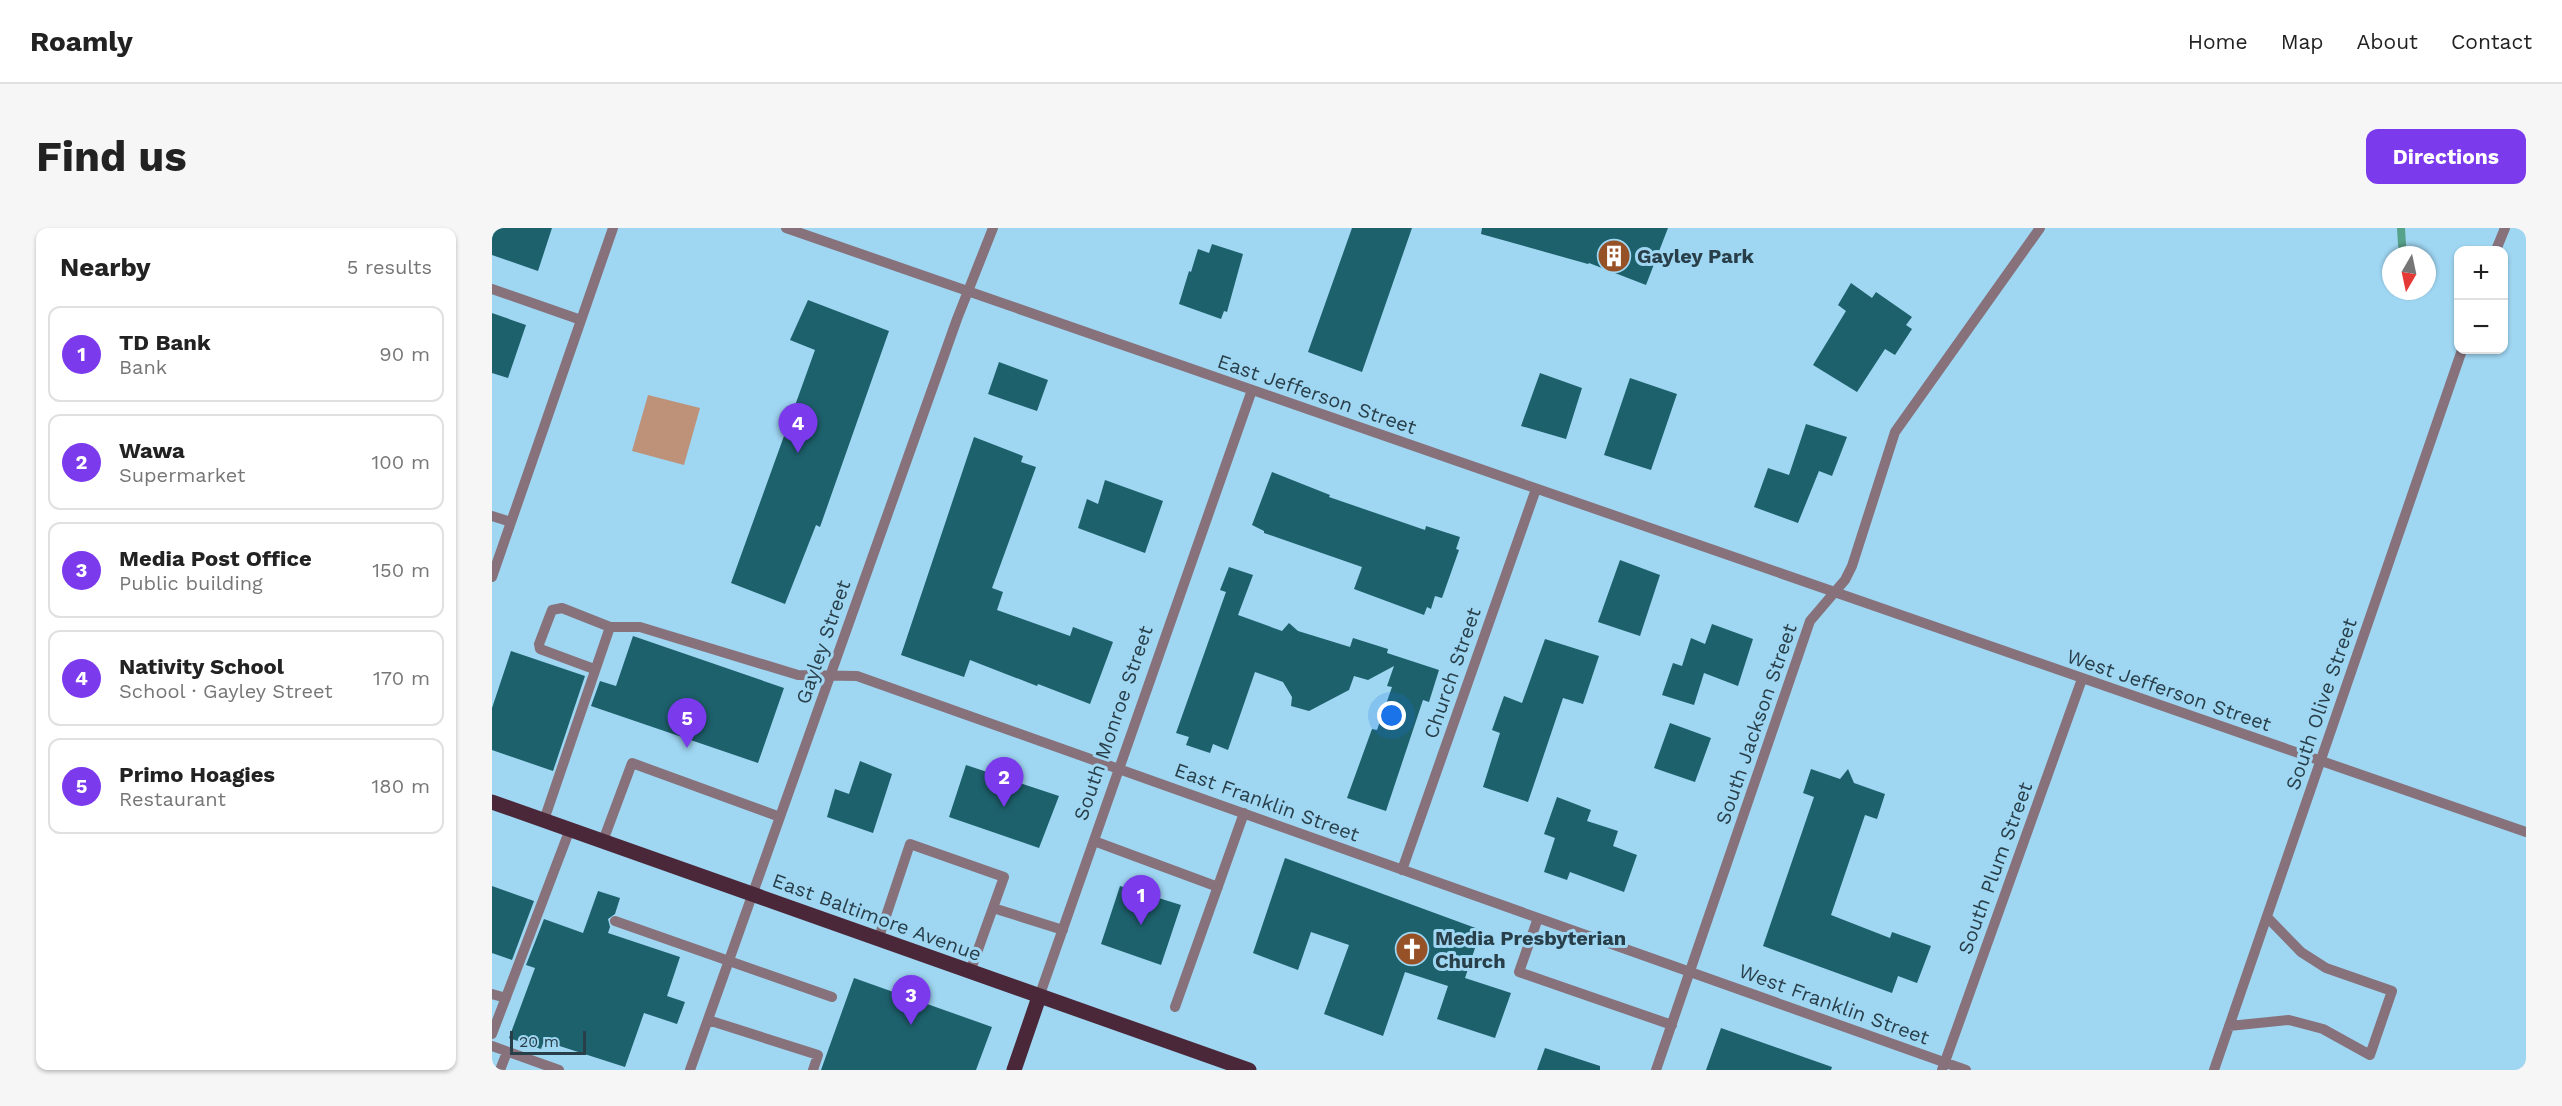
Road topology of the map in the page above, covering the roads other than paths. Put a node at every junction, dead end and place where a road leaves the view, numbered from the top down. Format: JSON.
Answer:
{"nodes":[{"id":1,"x":613,"y":228,"type":"edge"},
{"id":2,"x":786,"y":228,"type":"edge"},
{"id":3,"x":993,"y":228,"type":"edge"},
{"id":4,"x":2040,"y":228,"type":"edge"},
{"id":5,"x":2505,"y":228,"type":"edge"},
{"id":6,"x":2498,"y":246,"type":"edge"},
{"id":7,"x":492,"y":289,"type":"edge"},
{"id":8,"x":967,"y":291,"type":"junction"},
{"id":9,"x":581,"y":320,"type":"junction"},
{"id":10,"x":2461,"y":354,"type":"edge"},
{"id":11,"x":1252,"y":390,"type":"junction"},
{"id":12,"x":1536,"y":489,"type":"junction"},
{"id":13,"x":492,"y":516,"type":"edge"},
{"id":14,"x":511,"y":522,"type":"junction"},
{"id":15,"x":492,"y":577,"type":"edge"},
{"id":16,"x":1835,"y":593,"type":"junction"},
{"id":17,"x":610,"y":627,"type":"junction"},
{"id":18,"x":594,"y":669,"type":"junction"},
{"id":19,"x":830,"y":675,"type":"junction"},
{"id":20,"x":2082,"y":679,"type":"junction"},
{"id":21,"x":2320,"y":761,"type":"junction"},
{"id":22,"x":1119,"y":770,"type":"junction"},
{"id":23,"x":492,"y":802,"type":"edge"},
{"id":24,"x":1244,"y":813,"type":"junction"},
{"id":25,"x":780,"y":817,"type":"junction"},
{"id":26,"x":544,"y":820,"type":"junction"},
{"id":27,"x":570,"y":829,"type":"junction"},
{"id":28,"x":2526,"y":832,"type":"edge"},
{"id":29,"x":603,"y":841,"type":"junction"},
{"id":30,"x":1094,"y":841,"type":"junction"},
{"id":31,"x":1402,"y":870,"type":"junction"},
{"id":32,"x":1218,"y":887,"type":"junction"},
{"id":33,"x":753,"y":895,"type":"junction"},
{"id":34,"x":993,"y":908,"type":"junction"},
{"id":35,"x":2267,"y":917,"type":"junction"},
{"id":36,"x":1538,"y":918,"type":"junction"},
{"id":37,"x":615,"y":921,"type":"dead end"},
{"id":38,"x":1063,"y":930,"type":"junction"},
{"id":39,"x":878,"y":940,"type":"junction"},
{"id":40,"x":729,"y":961,"type":"junction"},
{"id":41,"x":970,"y":972,"type":"junction"},
{"id":42,"x":1690,"y":972,"type":"junction"},
{"id":43,"x":492,"y":994,"type":"edge"},
{"id":44,"x":832,"y":997,"type":"dead end"},
{"id":45,"x":1040,"y":997,"type":"junction"},
{"id":46,"x":506,"y":998,"type":"junction"},
{"id":47,"x":1175,"y":1007,"type":"dead end"},
{"id":48,"x":708,"y":1020,"type":"junction"},
{"id":49,"x":1671,"y":1025,"type":"junction"},
{"id":50,"x":2229,"y":1026,"type":"junction"},
{"id":51,"x":492,"y":1034,"type":"edge"},
{"id":52,"x":492,"y":1046,"type":"edge"},
{"id":53,"x":507,"y":1052,"type":"junction"},
{"id":54,"x":1943,"y":1066,"type":"edge"},
{"id":55,"x":500,"y":1070,"type":"edge"},
{"id":56,"x":559,"y":1070,"type":"edge"},
{"id":57,"x":690,"y":1070,"type":"edge"},
{"id":58,"x":813,"y":1070,"type":"edge"},
{"id":59,"x":1014,"y":1070,"type":"edge"},
{"id":60,"x":1249,"y":1070,"type":"edge"},
{"id":61,"x":1656,"y":1070,"type":"edge"},
{"id":62,"x":1966,"y":1070,"type":"edge"},
{"id":63,"x":2214,"y":1070,"type":"edge"}],
"edges":[{"from":1,"to":9,"type":"street"},
{"from":2,"to":8,"type":"street","name":"East Jefferson Street"},
{"from":3,"to":8,"type":"street","name":"Gayley Street"},
{"from":4,"to":16,"type":"street","name":"South Jackson Street"},
{"from":5,"to":6,"type":"street"},
{"from":7,"to":9,"type":"street"},
{"from":8,"to":11,"type":"street","name":"East Jefferson Street"},
{"from":8,"to":19,"type":"street","name":"Gayley Street"},
{"from":9,"to":14,"type":"street"},
{"from":10,"to":21,"type":"street","name":"South Olive Street"},
{"from":11,"to":12,"type":"street","name":"East Jefferson Street"},
{"from":11,"to":22,"type":"street","name":"South Monroe Street"},
{"from":12,"to":16,"type":"street","name":"East Jefferson Street"},
{"from":12,"to":31,"type":"street","name":"Church Street"},
{"from":13,"to":14,"type":"street"},
{"from":14,"to":15,"type":"street"},
{"from":16,"to":20,"type":"street","name":"West Jefferson Street"},
{"from":16,"to":42,"type":"street","name":"South Jackson Street"},
{"from":17,"to":18,"type":"street"},
{"from":17,"to":18,"type":"street"},
{"from":17,"to":19,"type":"street","name":"East Franklin Street"},
{"from":18,"to":26,"type":"street"},
{"from":19,"to":22,"type":"street","name":"East Franklin Street"},
{"from":19,"to":25,"type":"street","name":"Gayley Street"},
{"from":20,"to":21,"type":"street","name":"West Jefferson Street"},
{"from":20,"to":54,"type":"street","name":"South Plum Street"},
{"from":21,"to":28,"type":"street","name":"West Jefferson Street"},
{"from":21,"to":35,"type":"street","name":"South Olive Street"},
{"from":22,"to":24,"type":"street","name":"East Franklin Street"},
{"from":22,"to":30,"type":"street","name":"South Monroe Street"},
{"from":23,"to":26,"type":"main road","name":"East Baltimore Avenue"},
{"from":24,"to":31,"type":"street","name":"East Franklin Street"},
{"from":24,"to":32,"type":"street"},
{"from":25,"to":29,"type":"street"},
{"from":25,"to":33,"type":"street","name":"Gayley Street"},
{"from":26,"to":27,"type":"main road","name":"East Baltimore Avenue"},
{"from":27,"to":29,"type":"main road","name":"East Baltimore Avenue"},
{"from":27,"to":46,"type":"street"},
{"from":29,"to":33,"type":"main road","name":"East Baltimore Avenue"},
{"from":30,"to":32,"type":"street"},
{"from":30,"to":38,"type":"street","name":"South Monroe Street"},
{"from":31,"to":36,"type":"street","name":"East Franklin Street"},
{"from":32,"to":47,"type":"street"},
{"from":33,"to":39,"type":"main road","name":"East Baltimore Avenue"},
{"from":33,"to":40,"type":"street","name":"Gayley Street"},
{"from":34,"to":38,"type":"street"},
{"from":34,"to":39,"type":"street"},
{"from":34,"to":41,"type":"street"},
{"from":35,"to":50,"type":"street","name":"South Olive Street"},
{"from":35,"to":50,"type":"street"},
{"from":36,"to":42,"type":"street","name":"East Franklin Street"},
{"from":36,"to":49,"type":"street"},
{"from":37,"to":40,"type":"street"},
{"from":38,"to":45,"type":"street","name":"South Monroe Street"},
{"from":39,"to":41,"type":"main road","name":"East Baltimore Avenue"},
{"from":40,"to":44,"type":"street"},
{"from":40,"to":48,"type":"street","name":"Gayley Street"},
{"from":41,"to":45,"type":"main road","name":"East Baltimore Avenue"},
{"from":42,"to":49,"type":"street","name":"South Jackson Street"},
{"from":42,"to":54,"type":"street","name":"West Franklin Street"},
{"from":43,"to":46,"type":"street"},
{"from":45,"to":59,"type":"main road","name":"South Monroe Street"},
{"from":45,"to":60,"type":"main road","name":"East Baltimore Avenue"},
{"from":46,"to":51,"type":"street"},
{"from":48,"to":57,"type":"street","name":"Gayley Street"},
{"from":48,"to":58,"type":"street"},
{"from":49,"to":61,"type":"street","name":"South Jackson Street"},
{"from":50,"to":63,"type":"street","name":"South Olive Street"},
{"from":52,"to":53,"type":"street"},
{"from":53,"to":55,"type":"street"},
{"from":53,"to":56,"type":"street"},
{"from":54,"to":62,"type":"street","name":"West Franklin Street"}]}
